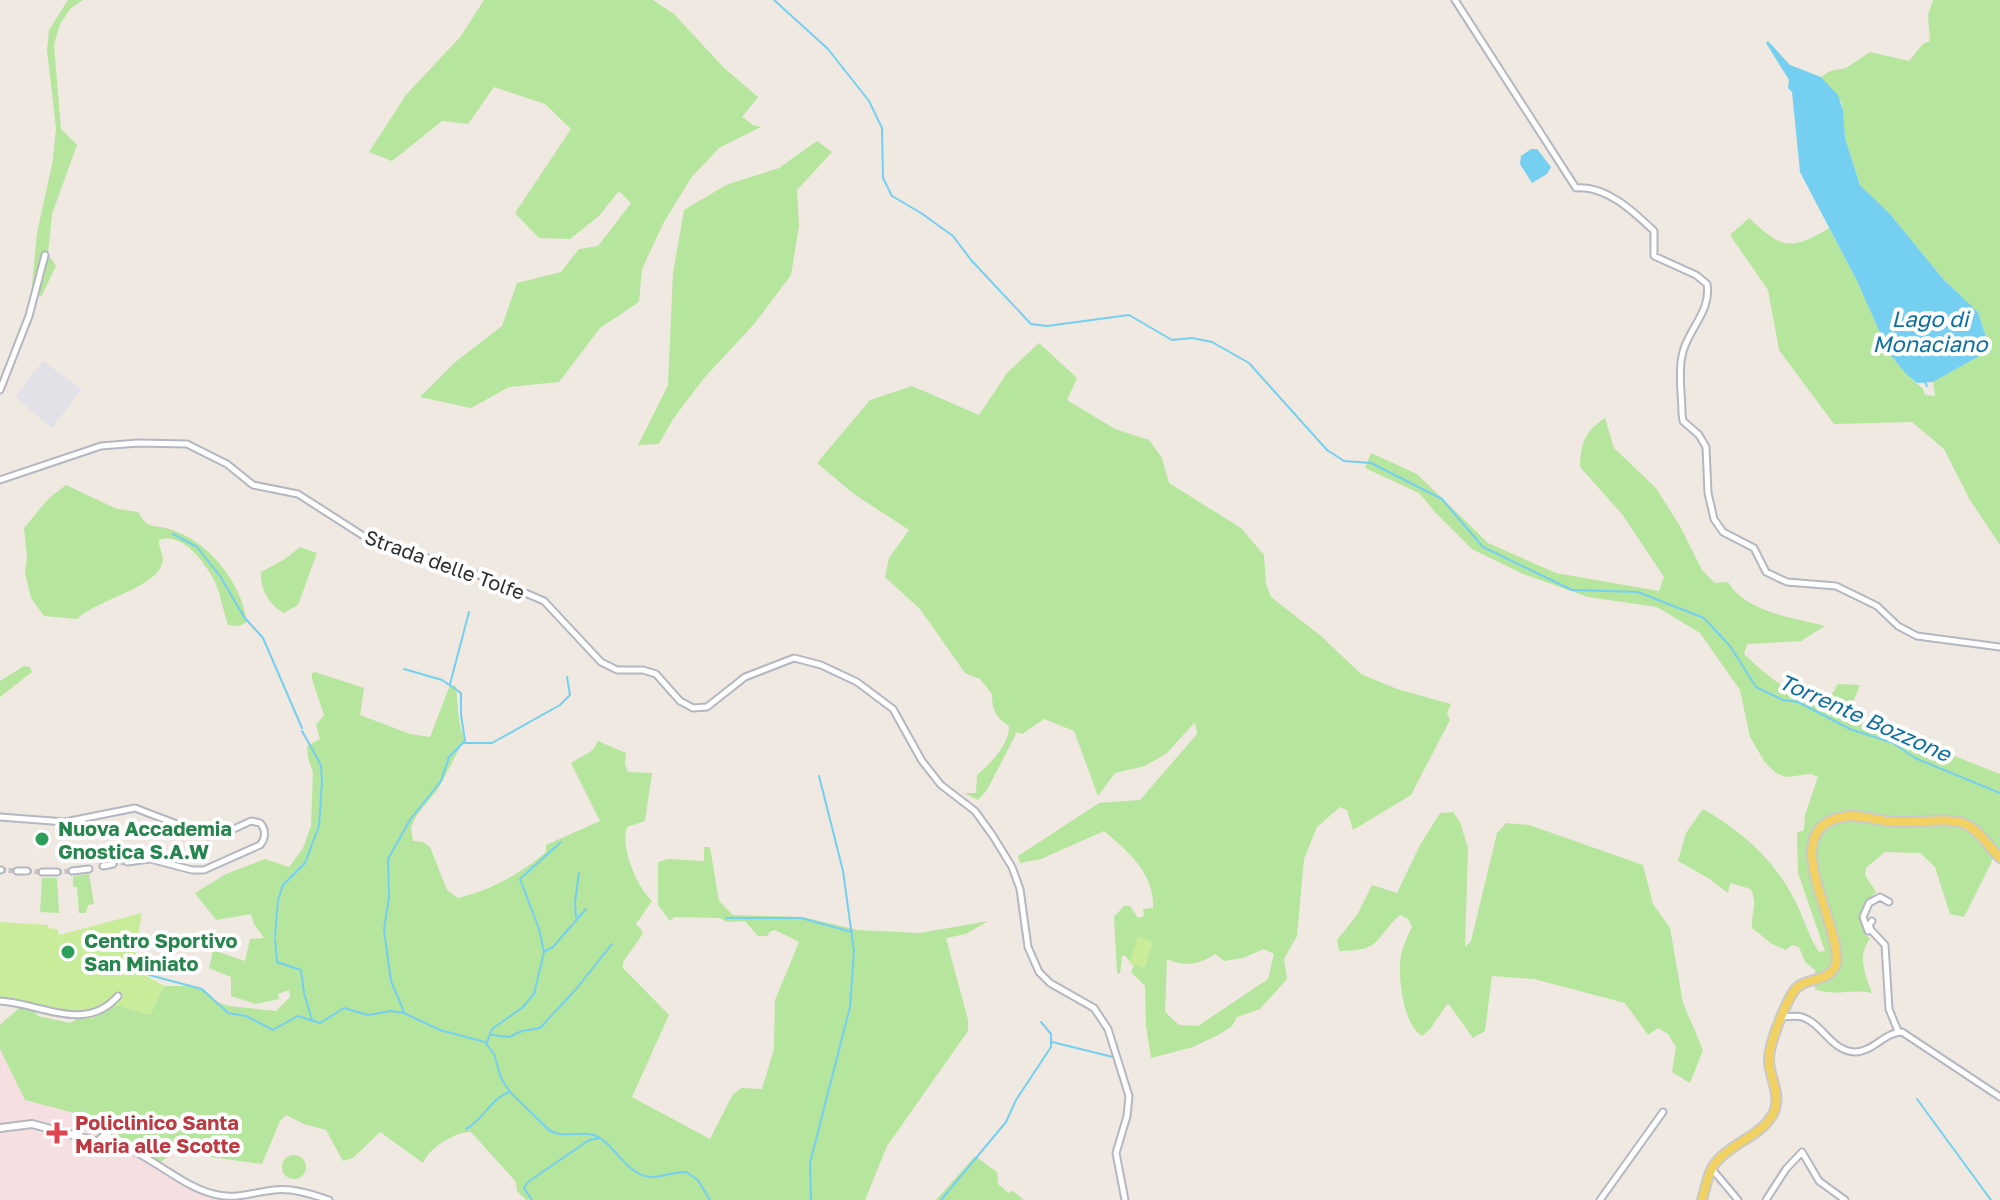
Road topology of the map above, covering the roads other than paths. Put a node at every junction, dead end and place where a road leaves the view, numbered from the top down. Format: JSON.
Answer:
{"nodes":[{"id":1,"x":1455,"y":0,"type":"edge"},
{"id":2,"x":45,"y":255,"type":"dead end"},
{"id":3,"x":0,"y":390,"type":"edge"},
{"id":4,"x":0,"y":480,"type":"edge"},
{"id":5,"x":2000,"y":647,"type":"edge"},
{"id":6,"x":0,"y":817,"type":"edge"},
{"id":7,"x":2000,"y":858,"type":"edge"},
{"id":8,"x":127,"y":862,"type":"tunnel mouth"},
{"id":9,"x":113,"y":864,"type":"tunnel mouth"},
{"id":10,"x":103,"y":866,"type":"dead end"},
{"id":11,"x":89,"y":869,"type":"dead end"},
{"id":12,"x":17,"y":871,"type":"tunnel mouth"},
{"id":13,"x":27,"y":871,"type":"tunnel mouth"},
{"id":14,"x":72,"y":871,"type":"tunnel mouth"},
{"id":15,"x":42,"y":872,"type":"tunnel mouth"},
{"id":16,"x":57,"y":872,"type":"tunnel mouth"},
{"id":17,"x":1889,"y":902,"type":"dead end"},
{"id":18,"x":1872,"y":921,"type":"dead end"},
{"id":19,"x":1878,"y":938,"type":"junction"},
{"id":20,"x":118,"y":996,"type":"dead end"},
{"id":21,"x":0,"y":1001,"type":"edge"},
{"id":22,"x":1783,"y":1017,"type":"junction"},
{"id":23,"x":1898,"y":1031,"type":"junction"},
{"id":24,"x":2000,"y":1097,"type":"edge"},
{"id":25,"x":1663,"y":1112,"type":"dead end"},
{"id":26,"x":0,"y":1128,"type":"edge"},
{"id":27,"x":112,"y":1143,"type":"joint"},
{"id":28,"x":1712,"y":1169,"type":"junction"},
{"id":29,"x":329,"y":1200,"type":"edge"},
{"id":30,"x":1125,"y":1200,"type":"edge"},
{"id":31,"x":1600,"y":1200,"type":"edge"},
{"id":32,"x":1702,"y":1200,"type":"edge"},
{"id":33,"x":1738,"y":1200,"type":"edge"},
{"id":34,"x":1766,"y":1200,"type":"edge"},
{"id":35,"x":1845,"y":1200,"type":"edge"}],
"edges":[{"from":1,"to":5,"type":"street"},
{"from":2,"to":3,"type":"street"},
{"from":4,"to":30,"type":"street","name":"Strada delle Tolfe"},
{"from":6,"to":8,"type":"street"},
{"from":7,"to":22,"type":"main road"},
{"from":9,"to":10,"type":"street"},
{"from":11,"to":14,"type":"street"},
{"from":12,"to":13,"type":"street"},
{"from":15,"to":16,"type":"street"},
{"from":17,"to":19,"type":"street"},
{"from":18,"to":19,"type":"street"},
{"from":19,"to":23,"type":"street"},
{"from":20,"to":21,"type":"street"},
{"from":22,"to":23,"type":"street"},
{"from":22,"to":28,"type":"main road"},
{"from":23,"to":24,"type":"street"},
{"from":25,"to":31,"type":"street"},
{"from":26,"to":27,"type":"street"},
{"from":27,"to":29,"type":"street"},
{"from":28,"to":32,"type":"main road"},
{"from":28,"to":33,"type":"street"},
{"from":34,"to":35,"type":"street"}]}
